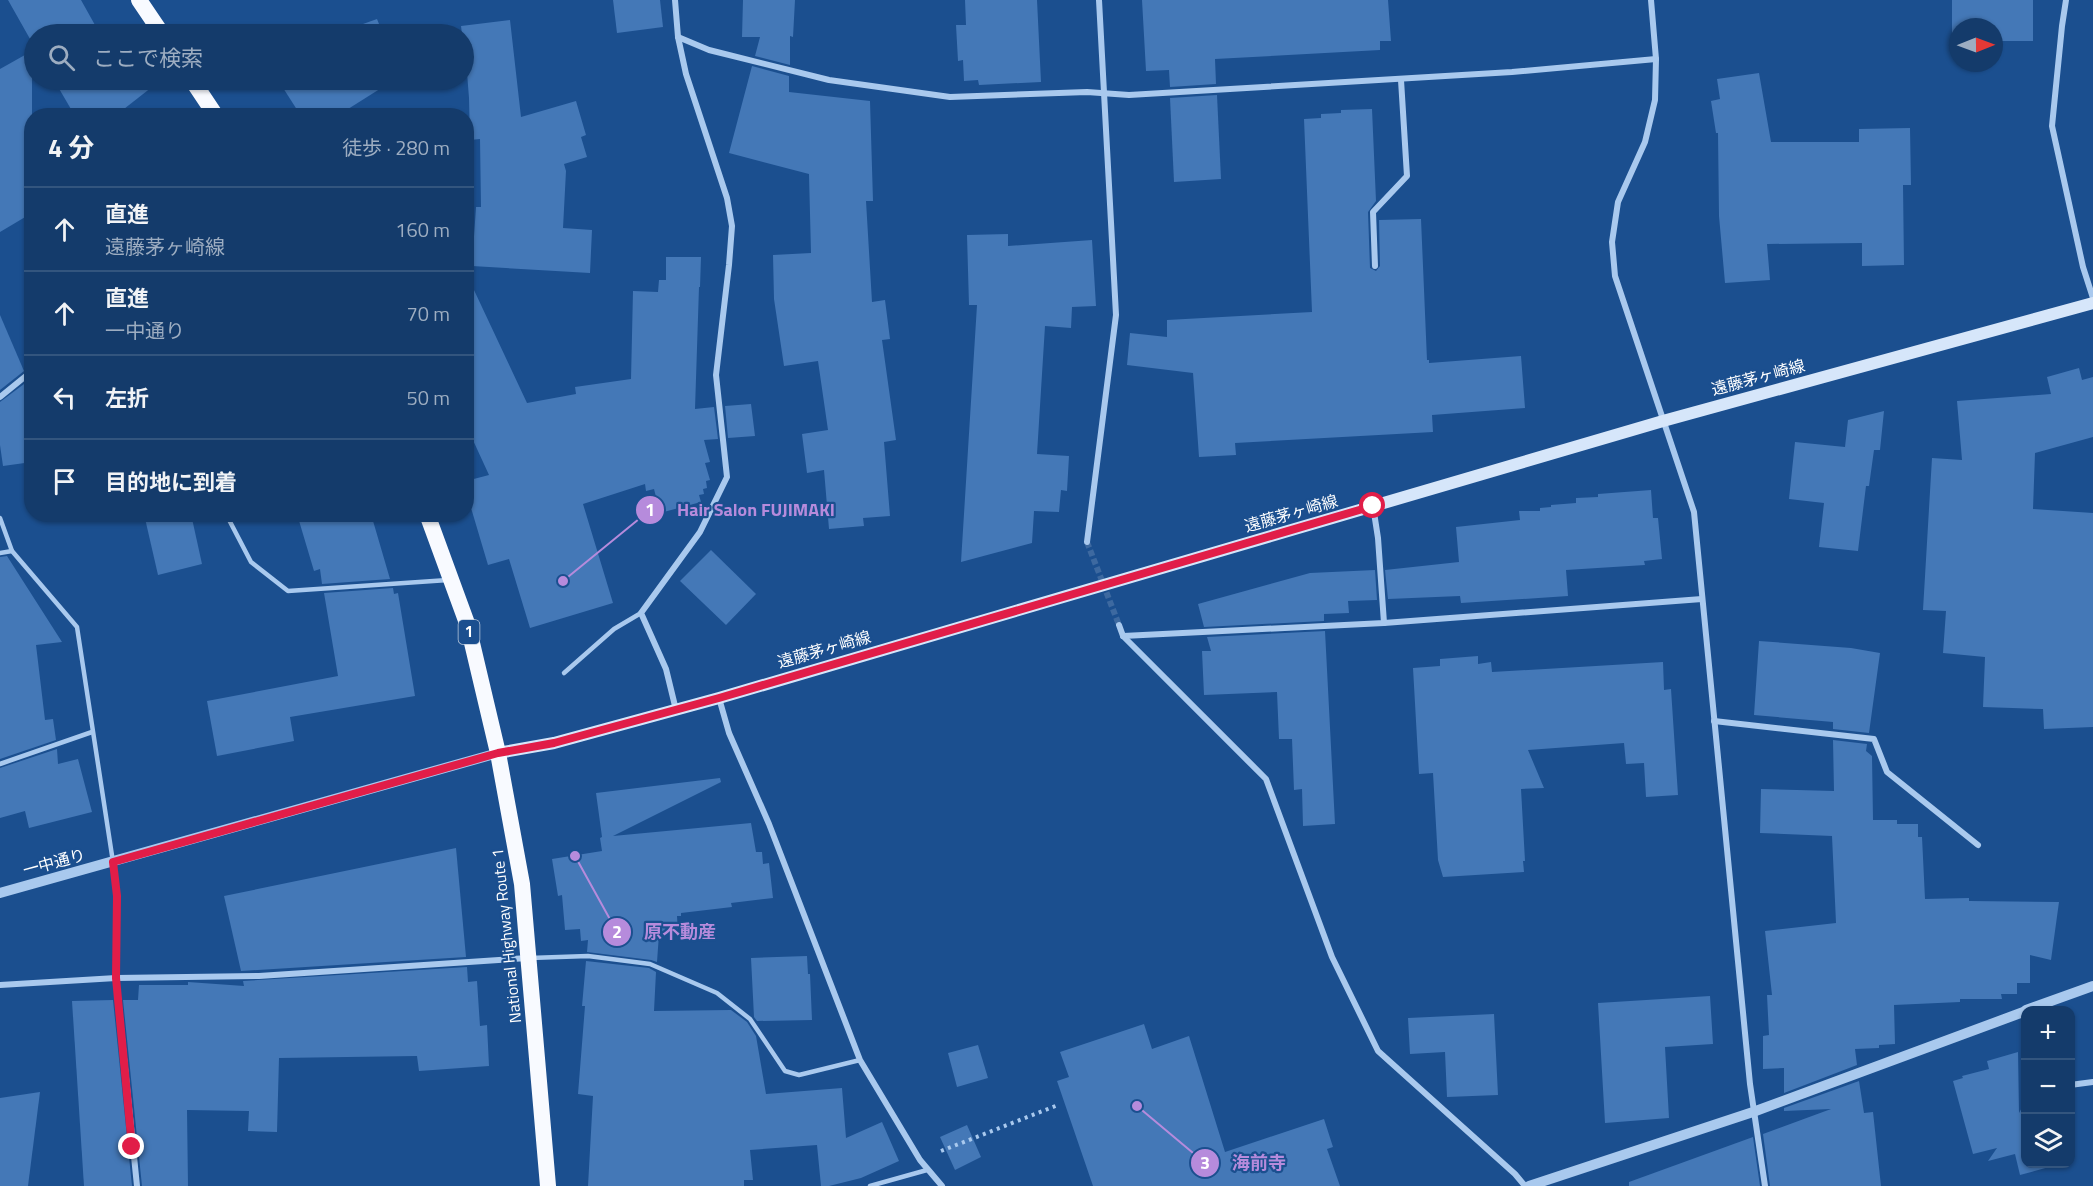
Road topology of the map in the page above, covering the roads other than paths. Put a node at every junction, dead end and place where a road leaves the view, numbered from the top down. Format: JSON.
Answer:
{"nodes":[{"id":1,"x":139,"y":0,"type":"edge"},
{"id":2,"x":675,"y":0,"type":"edge"},
{"id":3,"x":1099,"y":0,"type":"edge"},
{"id":4,"x":1651,"y":0,"type":"edge"},
{"id":5,"x":2066,"y":0,"type":"edge"},
{"id":6,"x":155,"y":24,"type":"edge"},
{"id":7,"x":678,"y":37,"type":"junction"},
{"id":8,"x":1656,"y":59,"type":"junction"},
{"id":9,"x":1401,"y":80,"type":"junction"},
{"id":10,"x":199,"y":90,"type":"edge"},
{"id":11,"x":1105,"y":93,"type":"junction"},
{"id":12,"x":211,"y":108,"type":"edge"},
{"id":13,"x":1375,"y":266,"type":"dead end"},
{"id":14,"x":2093,"y":298,"type":"edge"},
{"id":15,"x":2093,"y":303,"type":"edge"},
{"id":16,"x":24,"y":378,"type":"edge"},
{"id":17,"x":0,"y":398,"type":"edge"},
{"id":18,"x":1663,"y":421,"type":"junction"},
{"id":19,"x":1373,"y":506,"type":"junction"},
{"id":20,"x":0,"y":518,"type":"edge"},
{"id":21,"x":230,"y":522,"type":"edge"},
{"id":22,"x":429,"y":522,"type":"edge"},
{"id":23,"x":1087,"y":542,"type":"tunnel mouth"},
{"id":24,"x":12,"y":551,"type":"junction"},
{"id":25,"x":0,"y":553,"type":"edge"},
{"id":26,"x":451,"y":580,"type":"junction"},
{"id":27,"x":1702,"y":599,"type":"junction"},
{"id":28,"x":641,"y":613,"type":"junction"},
{"id":29,"x":1384,"y":623,"type":"junction"},
{"id":30,"x":1119,"y":625,"type":"tunnel mouth"},
{"id":31,"x":1123,"y":636,"type":"junction"},
{"id":32,"x":564,"y":673,"type":"dead end"},
{"id":33,"x":719,"y":698,"type":"junction"},
{"id":34,"x":676,"y":710,"type":"junction"},
{"id":35,"x":1714,"y":721,"type":"junction"},
{"id":36,"x":92,"y":732,"type":"junction"},
{"id":37,"x":498,"y":753,"type":"junction"},
{"id":38,"x":0,"y":764,"type":"edge"},
{"id":39,"x":1978,"y":845,"type":"dead end"},
{"id":40,"x":113,"y":862,"type":"junction"},
{"id":41,"x":0,"y":893,"type":"edge"},
{"id":42,"x":529,"y":958,"type":"junction"},
{"id":43,"x":116,"y":978,"type":"junction"},
{"id":44,"x":0,"y":985,"type":"edge"},
{"id":45,"x":2093,"y":986,"type":"edge"},
{"id":46,"x":2044,"y":1006,"type":"edge"},
{"id":47,"x":2021,"y":1013,"type":"edge"},
{"id":48,"x":860,"y":1060,"type":"junction"},
{"id":49,"x":2093,"y":1082,"type":"edge"},
{"id":50,"x":2075,"y":1084,"type":"edge"},
{"id":51,"x":1753,"y":1112,"type":"junction"},
{"id":52,"x":927,"y":1170,"type":"junction"},
{"id":53,"x":137,"y":1186,"type":"edge"},
{"id":54,"x":548,"y":1186,"type":"edge"},
{"id":55,"x":870,"y":1186,"type":"edge"},
{"id":56,"x":942,"y":1186,"type":"edge"},
{"id":57,"x":1527,"y":1186,"type":"edge"},
{"id":58,"x":1765,"y":1186,"type":"edge"}],
"edges":[{"from":1,"to":6,"type":"highway"},
{"from":2,"to":7,"type":"street"},
{"from":3,"to":11,"type":"street"},
{"from":4,"to":8,"type":"street"},
{"from":5,"to":14,"type":"street"},
{"from":7,"to":11,"type":"street"},
{"from":7,"to":28,"type":"street"},
{"from":8,"to":9,"type":"street"},
{"from":8,"to":18,"type":"street"},
{"from":9,"to":11,"type":"street"},
{"from":9,"to":13,"type":"street"},
{"from":10,"to":12,"type":"highway"},
{"from":11,"to":23,"type":"street"},
{"from":15,"to":18,"type":"main road","name":"遠藤茅ヶ崎線"},
{"from":16,"to":17,"type":"street"},
{"from":18,"to":19,"type":"main road","name":"遠藤茅ヶ崎線"},
{"from":18,"to":27,"type":"street"},
{"from":19,"to":29,"type":"street"},
{"from":19,"to":33,"type":"main road","name":"遠藤茅ヶ崎線"},
{"from":20,"to":24,"type":"lane"},
{"from":21,"to":26,"type":"lane"},
{"from":22,"to":26,"type":"highway","name":"National Highway Route 1","number":"1"},
{"from":24,"to":25,"type":"lane"},
{"from":24,"to":36,"type":"lane"},
{"from":26,"to":37,"type":"highway","name":"National Highway Route 1","number":"1"},
{"from":27,"to":29,"type":"street"},
{"from":27,"to":35,"type":"street"},
{"from":28,"to":32,"type":"lane"},
{"from":28,"to":34,"type":"street"},
{"from":29,"to":31,"type":"street"},
{"from":30,"to":31,"type":"street"},
{"from":31,"to":57,"type":"street"},
{"from":33,"to":34,"type":"main road","name":"遠藤茅ヶ崎線"},
{"from":33,"to":48,"type":"street"},
{"from":34,"to":37,"type":"main road","name":"遠藤茅ヶ崎線"},
{"from":35,"to":39,"type":"street"},
{"from":35,"to":51,"type":"street"},
{"from":36,"to":38,"type":"lane"},
{"from":36,"to":40,"type":"lane"},
{"from":37,"to":40,"type":"street","name":"一中通り"},
{"from":37,"to":42,"type":"highway","name":"National Highway Route 1","number":"1"},
{"from":40,"to":41,"type":"street","name":"一中通り"},
{"from":40,"to":43,"type":"street"},
{"from":42,"to":43,"type":"street"},
{"from":42,"to":48,"type":"lane"},
{"from":42,"to":54,"type":"highway","name":"National Highway Route 1","number":"1"},
{"from":43,"to":44,"type":"street"},
{"from":43,"to":53,"type":"street"},
{"from":45,"to":46,"type":"street"},
{"from":47,"to":51,"type":"street"},
{"from":48,"to":52,"type":"street"},
{"from":49,"to":50,"type":"street"},
{"from":51,"to":57,"type":"street"},
{"from":51,"to":58,"type":"street"},
{"from":52,"to":55,"type":"lane"},
{"from":52,"to":56,"type":"street"}]}
